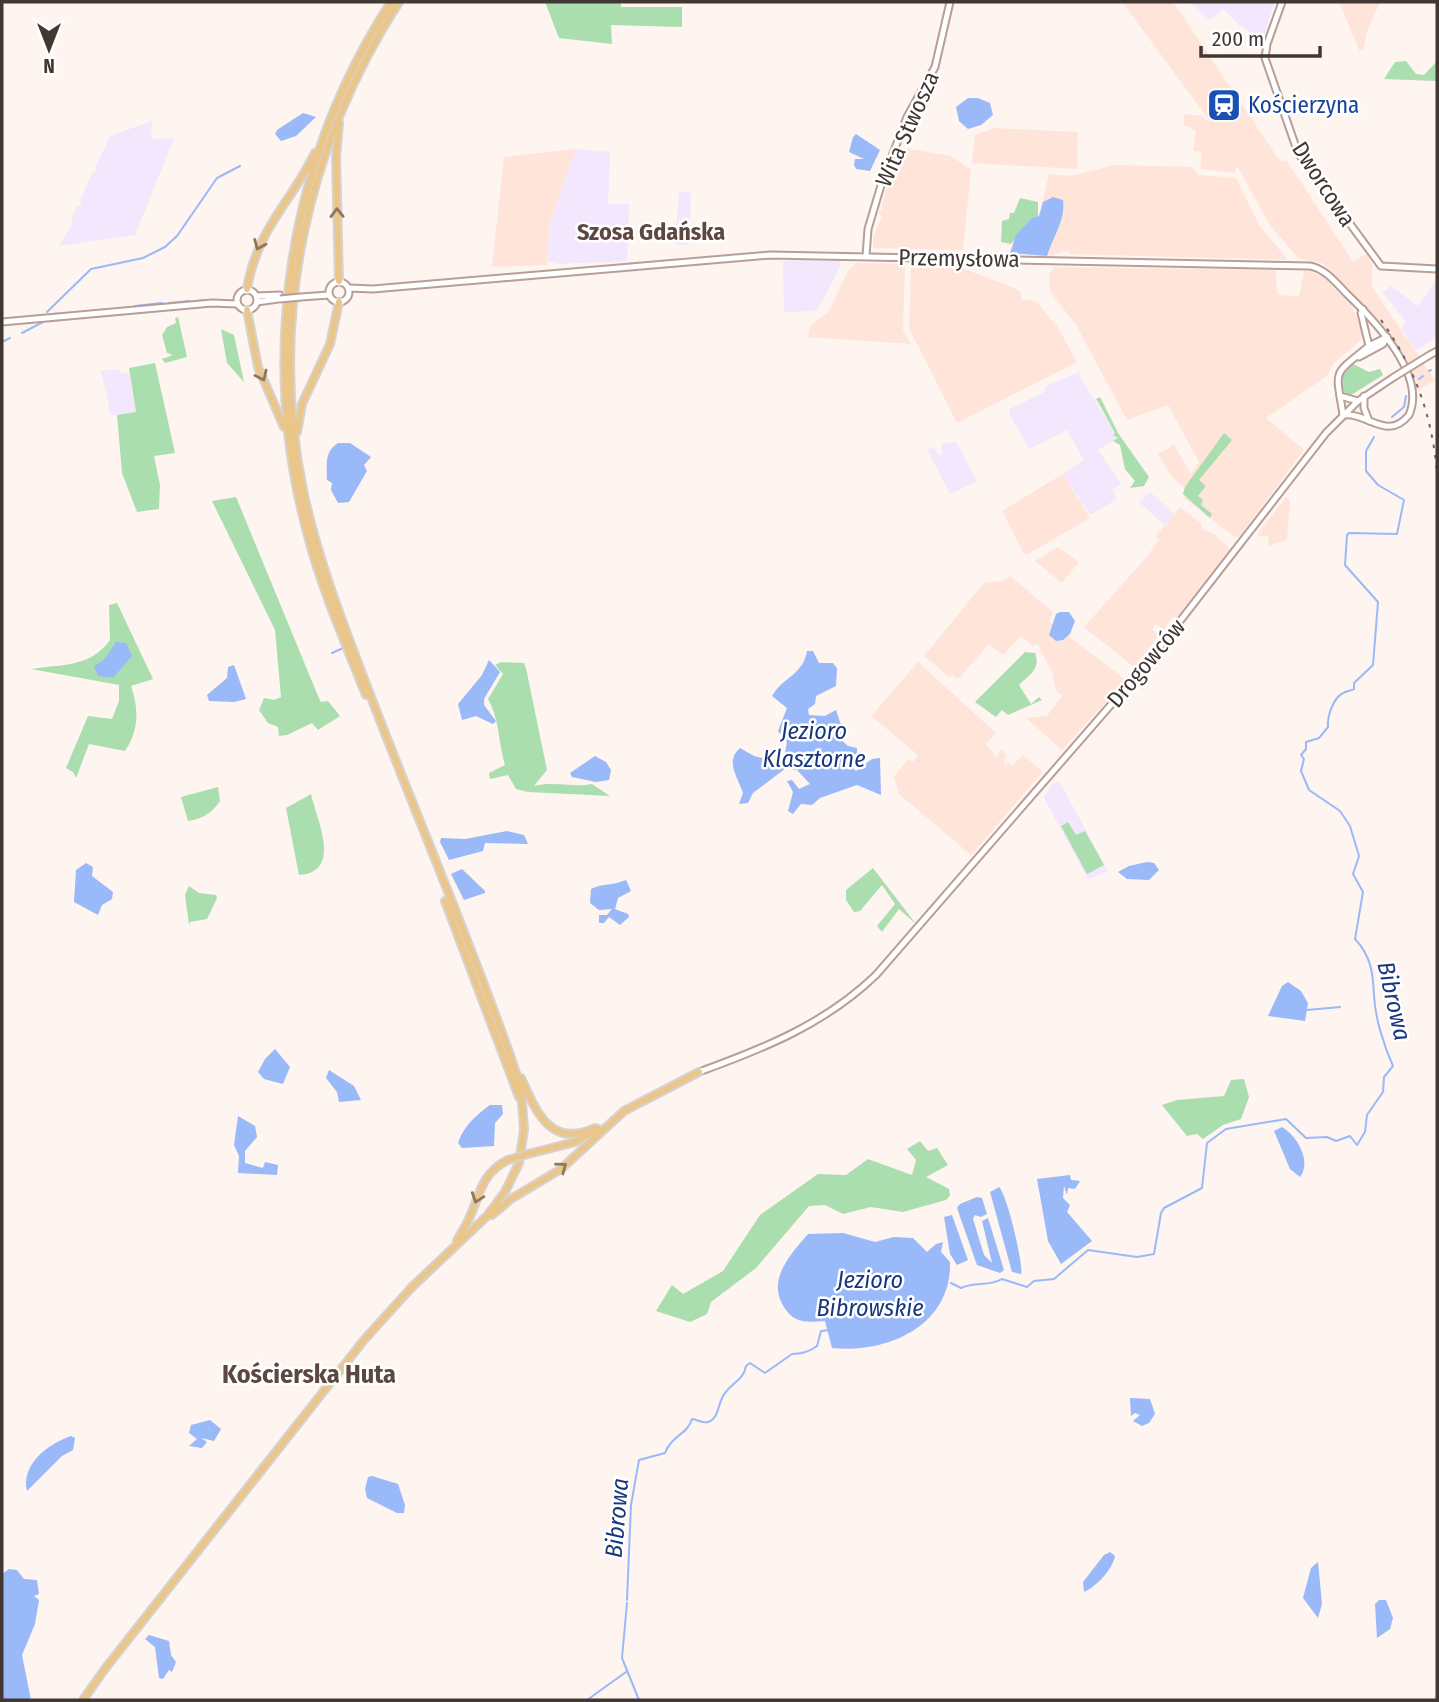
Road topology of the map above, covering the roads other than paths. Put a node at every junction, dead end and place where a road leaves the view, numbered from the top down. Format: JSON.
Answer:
{"nodes":[{"id":1,"x":391,"y":2,"type":"edge"},
{"id":2,"x":398,"y":2,"type":"edge"},
{"id":3,"x":950,"y":2,"type":"edge"},
{"id":4,"x":1282,"y":2,"type":"edge"},
{"id":5,"x":338,"y":118,"type":"junction"},
{"id":6,"x":320,"y":146,"type":"junction"},
{"id":7,"x":866,"y":256,"type":"junction"},
{"id":8,"x":1437,"y":269,"type":"edge"},
{"id":9,"x":339,"y":281,"type":"junction"},
{"id":10,"x":247,"y":289,"type":"junction"},
{"id":11,"x":349,"y":291,"type":"junction"},
{"id":12,"x":329,"y":292,"type":"junction"},
{"id":13,"x":257,"y":299,"type":"junction"},
{"id":14,"x":237,"y":301,"type":"junction"},
{"id":15,"x":339,"y":302,"type":"junction"},
{"id":16,"x":1363,"y":309,"type":"junction"},
{"id":17,"x":247,"y":310,"type":"junction"},
{"id":18,"x":2,"y":323,"type":"edge"},
{"id":19,"x":1387,"y":337,"type":"junction"},
{"id":20,"x":1369,"y":345,"type":"junction"},
{"id":21,"x":1437,"y":351,"type":"edge"},
{"id":22,"x":1352,"y":360,"type":"junction"},
{"id":23,"x":1340,"y":396,"type":"junction"},
{"id":24,"x":1364,"y":396,"type":"junction"},
{"id":25,"x":1358,"y":401,"type":"junction"},
{"id":26,"x":1343,"y":415,"type":"junction"},
{"id":27,"x":1369,"y":421,"type":"junction"},
{"id":28,"x":294,"y":452,"type":"junction"},
{"id":29,"x":511,"y":1058,"type":"junction"},
{"id":30,"x":699,"y":1072,"type":"junction"},
{"id":31,"x":523,"y":1109,"type":"junction"},
{"id":32,"x":604,"y":1124,"type":"junction"},
{"id":33,"x":487,"y":1216,"type":"junction"},
{"id":34,"x":456,"y":1244,"type":"junction"},
{"id":35,"x":83,"y":1700,"type":"edge"}],
"edges":[{"from":1,"to":6,"type":"main road"},
{"from":2,"to":5,"type":"main road"},
{"from":3,"to":7,"type":"main road","name":"Wita Stwosza"},
{"from":4,"to":8,"type":"main road","name":"Dworcowa"},
{"from":9,"to":5,"type":"main road","one_way":true},
{"from":5,"to":28,"type":"main road"},
{"from":6,"to":10,"type":"main road","one_way":true},
{"from":6,"to":28,"type":"main road"},
{"from":7,"to":11,"type":"main road","name":"Przemysłowa"},
{"from":7,"to":16,"type":"main road","name":"Przemysłowa"},
{"from":9,"to":11,"type":"main road"},
{"from":9,"to":12,"type":"main road"},
{"from":10,"to":13,"type":"main road"},
{"from":10,"to":14,"type":"main road"},
{"from":11,"to":15,"type":"main road"},
{"from":12,"to":13,"type":"main road","bridge":true},
{"from":12,"to":15,"type":"main road"},
{"from":13,"to":17,"type":"main road"},
{"from":14,"to":17,"type":"main road"},
{"from":14,"to":18,"type":"main road"},
{"from":15,"to":28,"type":"main road"},
{"from":16,"to":19,"type":"main road","name":"Przemysłowa"},
{"from":16,"to":20,"type":"main road"},
{"from":17,"to":28,"type":"main road","one_way":true},
{"from":19,"to":20,"type":"main road"},
{"from":19,"to":22,"type":"main road"},
{"from":19,"to":27,"type":"main road","name":"Przemysłowa"},
{"from":20,"to":22,"type":"main road"},
{"from":21,"to":24,"type":"main road","name":"Drogowców","bridge":true},
{"from":22,"to":23,"type":"main road"},
{"from":23,"to":25,"type":"main road"},
{"from":23,"to":26,"type":"main road"},
{"from":24,"to":25,"type":"main road","name":"Drogowców"},
{"from":24,"to":27,"type":"main road"},
{"from":25,"to":26,"type":"main road","name":"Drogowców"},
{"from":26,"to":27,"type":"main road"},
{"from":26,"to":30,"type":"main road","name":"Drogowców"},
{"from":28,"to":29,"type":"main road"},
{"from":28,"to":31,"type":"main road"},
{"from":29,"to":31,"type":"main road"},
{"from":29,"to":32,"type":"main road"},
{"from":30,"to":32,"type":"main road"},
{"from":33,"to":30,"type":"main road","one_way":true},
{"from":31,"to":33,"type":"main road"},
{"from":32,"to":34,"type":"main road","one_way":true,"bridge":true},
{"from":33,"to":34,"type":"main road"},
{"from":34,"to":35,"type":"main road"}]}
